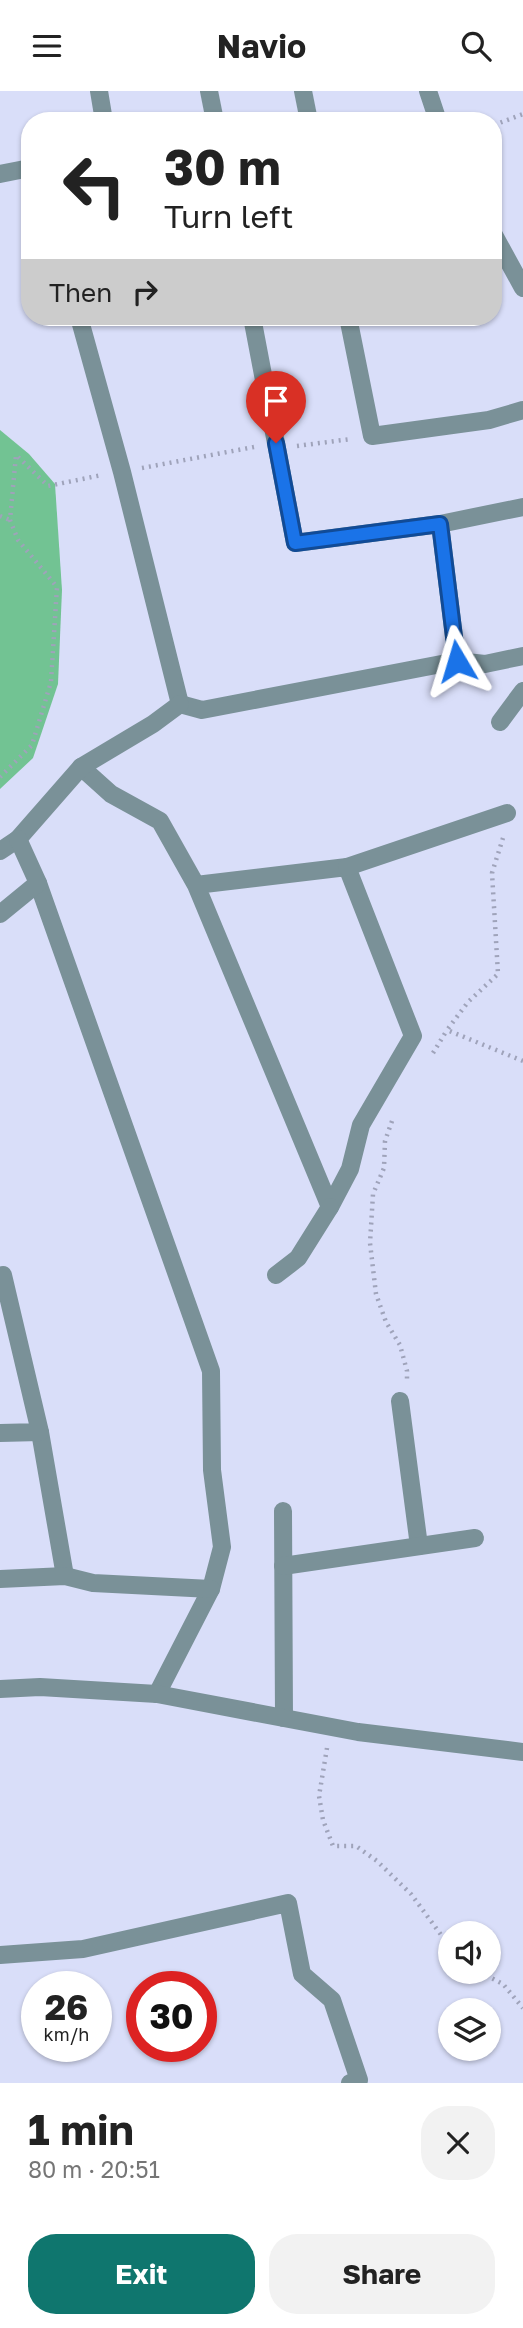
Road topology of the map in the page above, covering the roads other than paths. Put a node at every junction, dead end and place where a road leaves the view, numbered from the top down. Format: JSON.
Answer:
{"nodes":[{"id":1,"x":99,"y":91,"type":"edge"},
{"id":2,"x":209,"y":91,"type":"edge"},
{"id":3,"x":303,"y":91,"type":"edge"},
{"id":4,"x":428,"y":91,"type":"edge"},
{"id":5,"x":102,"y":112,"type":"edge"},
{"id":6,"x":213,"y":112,"type":"edge"},
{"id":7,"x":307,"y":112,"type":"edge"},
{"id":8,"x":435,"y":112,"type":"edge"},
{"id":9,"x":21,"y":170,"type":"edge"},
{"id":10,"x":0,"y":174,"type":"edge"},
{"id":11,"x":502,"y":250,"type":"edge"},
{"id":12,"x":523,"y":288,"type":"edge"},
{"id":13,"x":81,"y":326,"type":"edge"},
{"id":14,"x":254,"y":326,"type":"edge"},
{"id":15,"x":350,"y":326,"type":"edge"},
{"id":16,"x":523,"y":410,"type":"edge"},
{"id":17,"x":523,"y":507,"type":"edge"},
{"id":18,"x":440,"y":524,"type":"junction"},
{"id":19,"x":523,"y":656,"type":"edge"},
{"id":20,"x":457,"y":661,"type":"junction"},
{"id":21,"x":523,"y":691,"type":"edge"},
{"id":22,"x":180,"y":704,"type":"junction"},
{"id":23,"x":500,"y":722,"type":"dead end"},
{"id":24,"x":81,"y":767,"type":"junction"},
{"id":25,"x":507,"y":813,"type":"dead end"},
{"id":26,"x":18,"y":839,"type":"junction"},
{"id":27,"x":0,"y":851,"type":"edge"},
{"id":28,"x":348,"y":867,"type":"junction"},
{"id":29,"x":38,"y":883,"type":"junction"},
{"id":30,"x":196,"y":885,"type":"junction"},
{"id":31,"x":0,"y":914,"type":"edge"},
{"id":32,"x":330,"y":1207,"type":"junction"},
{"id":33,"x":1,"y":1271,"type":"edge"},
{"id":34,"x":275,"y":1275,"type":"dead end"},
{"id":35,"x":400,"y":1401,"type":"road end"},
{"id":36,"x":40,"y":1432,"type":"junction"},
{"id":37,"x":0,"y":1433,"type":"edge"},
{"id":38,"x":283,"y":1511,"type":"dead end"},
{"id":39,"x":475,"y":1538,"type":"dead end"},
{"id":40,"x":419,"y":1546,"type":"junction"},
{"id":41,"x":283,"y":1566,"type":"junction"},
{"id":42,"x":65,"y":1576,"type":"junction"},
{"id":43,"x":0,"y":1579,"type":"edge"},
{"id":44,"x":211,"y":1589,"type":"junction"},
{"id":45,"x":0,"y":1689,"type":"edge"},
{"id":46,"x":157,"y":1694,"type":"junction"},
{"id":47,"x":284,"y":1718,"type":"junction"},
{"id":48,"x":523,"y":1752,"type":"edge"},
{"id":49,"x":0,"y":1955,"type":"edge"},
{"id":50,"x":350,"y":2083,"type":"edge"}],
"edges":[{"from":1,"to":5,"type":"street"},
{"from":2,"to":6,"type":"street"},
{"from":3,"to":7,"type":"street"},
{"from":4,"to":8,"type":"street"},
{"from":9,"to":10,"type":"street"},
{"from":11,"to":12,"type":"street"},
{"from":13,"to":22,"type":"street"},
{"from":14,"to":18,"type":"street"},
{"from":15,"to":16,"type":"street"},
{"from":17,"to":18,"type":"street"},
{"from":18,"to":20,"type":"street"},
{"from":19,"to":20,"type":"street"},
{"from":20,"to":22,"type":"street"},
{"from":21,"to":23,"type":"street"},
{"from":22,"to":24,"type":"street"},
{"from":24,"to":26,"type":"street"},
{"from":24,"to":30,"type":"street"},
{"from":25,"to":28,"type":"street"},
{"from":26,"to":27,"type":"street"},
{"from":26,"to":29,"type":"street"},
{"from":28,"to":30,"type":"street"},
{"from":28,"to":32,"type":"street"},
{"from":29,"to":31,"type":"street"},
{"from":29,"to":44,"type":"street"},
{"from":30,"to":32,"type":"street"},
{"from":32,"to":34,"type":"street"},
{"from":33,"to":36,"type":"street"},
{"from":35,"to":40,"type":"street"},
{"from":36,"to":37,"type":"street"},
{"from":36,"to":42,"type":"street"},
{"from":38,"to":41,"type":"street"},
{"from":39,"to":40,"type":"street"},
{"from":40,"to":41,"type":"street"},
{"from":41,"to":47,"type":"street"},
{"from":42,"to":43,"type":"street"},
{"from":42,"to":44,"type":"street"},
{"from":44,"to":46,"type":"street"},
{"from":45,"to":46,"type":"street"},
{"from":46,"to":47,"type":"street"},
{"from":47,"to":48,"type":"street"},
{"from":49,"to":50,"type":"street"}]}
